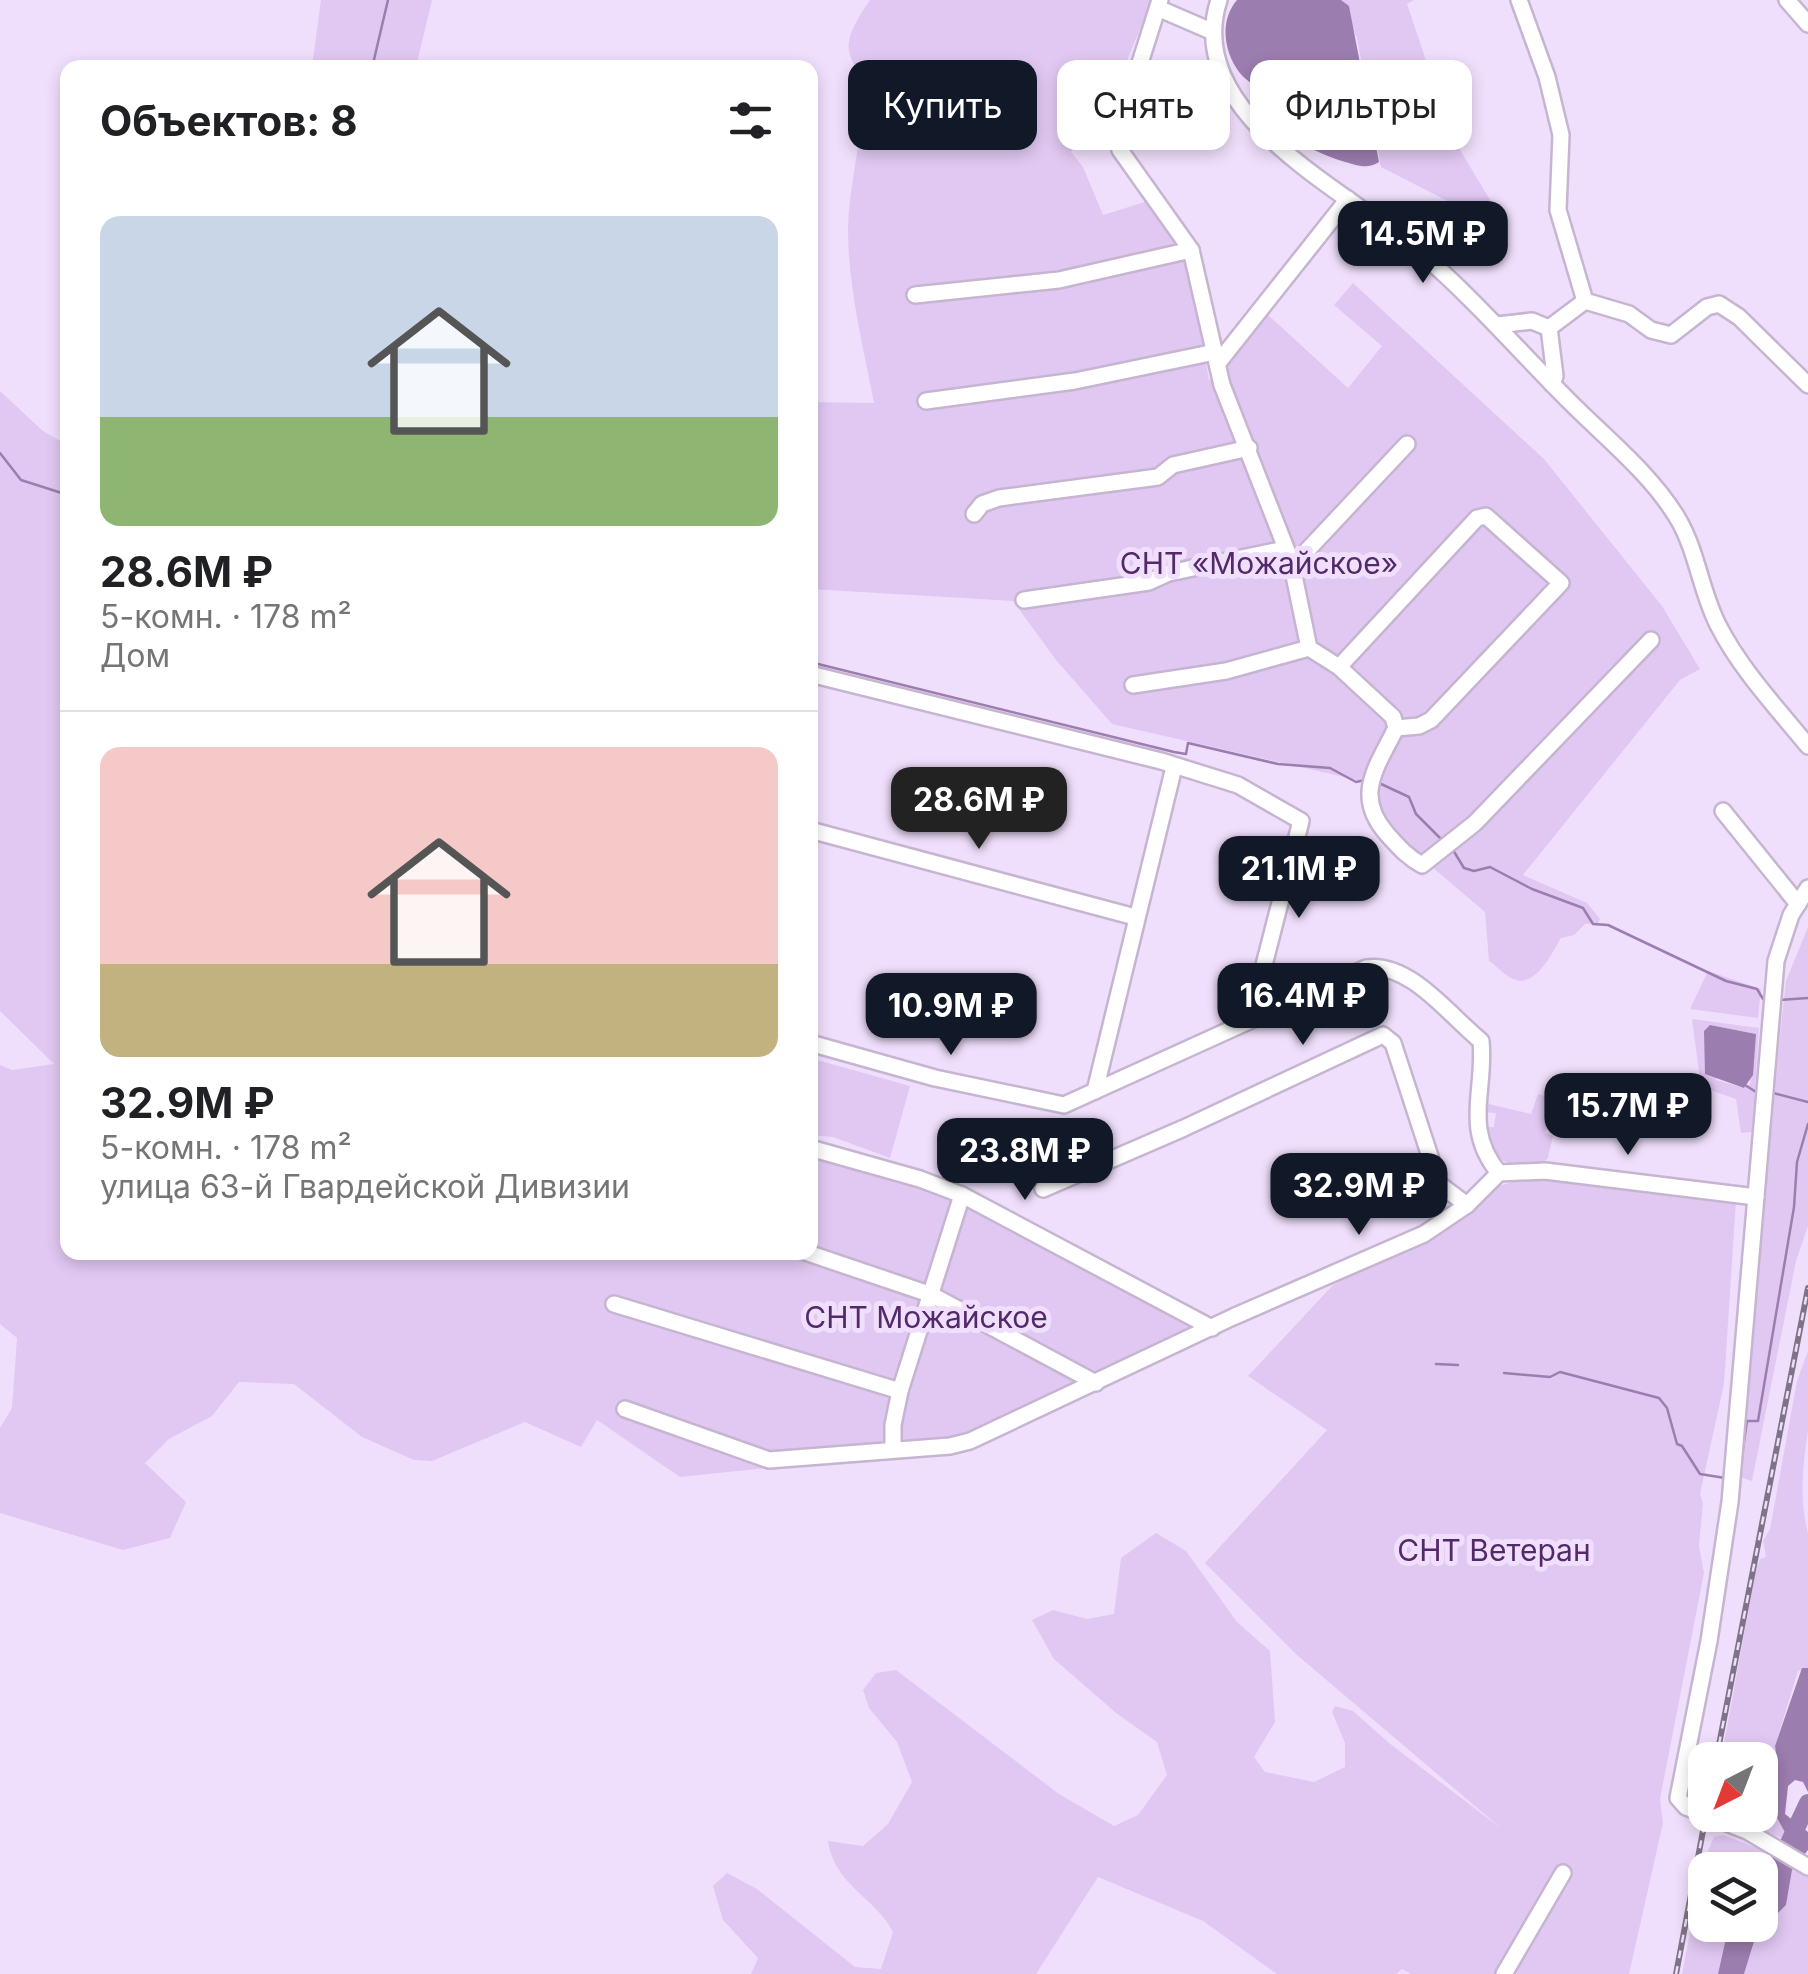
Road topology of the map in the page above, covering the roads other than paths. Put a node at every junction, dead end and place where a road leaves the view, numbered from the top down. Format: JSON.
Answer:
{"nodes":[{"id":1,"x":1219,"y":0,"type":"edge"},
{"id":2,"x":1519,"y":0,"type":"edge"},
{"id":3,"x":1786,"y":0,"type":"edge"},
{"id":4,"x":1160,"y":4,"type":"edge"},
{"id":5,"x":1808,"y":24,"type":"edge"},
{"id":6,"x":1211,"y":31,"type":"junction"},
{"id":7,"x":1348,"y":199,"type":"junction"},
{"id":8,"x":1191,"y":250,"type":"junction"},
{"id":9,"x":915,"y":295,"type":"dead end"},
{"id":10,"x":1585,"y":301,"type":"junction"},
{"id":11,"x":1497,"y":325,"type":"junction"},
{"id":12,"x":1549,"y":328,"type":"junction"},
{"id":13,"x":1217,"y":357,"type":"junction"},
{"id":14,"x":1552,"y":384,"type":"junction"},
{"id":15,"x":1808,"y":386,"type":"edge"},
{"id":16,"x":926,"y":400,"type":"dead end"},
{"id":17,"x":1407,"y":444,"type":"dead end"},
{"id":18,"x":1249,"y":448,"type":"junction"},
{"id":19,"x":974,"y":514,"type":"dead end"},
{"id":20,"x":1288,"y":555,"type":"junction"},
{"id":21,"x":1024,"y":600,"type":"dead end"},
{"id":22,"x":1651,"y":640,"type":"dead end"},
{"id":23,"x":1309,"y":648,"type":"junction"},
{"id":24,"x":1339,"y":667,"type":"junction"},
{"id":25,"x":818,"y":676,"type":"edge"},
{"id":26,"x":1132,"y":685,"type":"dead end"},
{"id":27,"x":1396,"y":728,"type":"junction"},
{"id":28,"x":1808,"y":746,"type":"edge"},
{"id":29,"x":1174,"y":767,"type":"junction"},
{"id":30,"x":1723,"y":812,"type":"dead end"},
{"id":31,"x":818,"y":832,"type":"edge"},
{"id":32,"x":1808,"y":888,"type":"edge"},
{"id":33,"x":1798,"y":904,"type":"junction"},
{"id":34,"x":1136,"y":917,"type":"junction"},
{"id":35,"x":1255,"y":1018,"type":"junction"},
{"id":36,"x":818,"y":1045,"type":"edge"},
{"id":37,"x":1095,"y":1091,"type":"junction"},
{"id":38,"x":818,"y":1150,"type":"edge"},
{"id":39,"x":1499,"y":1173,"type":"junction"},
{"id":40,"x":1042,"y":1188,"type":"dead end"},
{"id":41,"x":962,"y":1196,"type":"junction"},
{"id":42,"x":1756,"y":1197,"type":"junction"},
{"id":43,"x":1467,"y":1205,"type":"junction"},
{"id":44,"x":818,"y":1256,"type":"edge"},
{"id":45,"x":932,"y":1295,"type":"junction"},
{"id":46,"x":614,"y":1304,"type":"dead end"},
{"id":47,"x":1212,"y":1328,"type":"junction"},
{"id":48,"x":1096,"y":1383,"type":"junction"},
{"id":49,"x":900,"y":1391,"type":"junction"},
{"id":50,"x":625,"y":1409,"type":"dead end"},
{"id":51,"x":894,"y":1448,"type":"junction"},
{"id":52,"x":1689,"y":1742,"type":"edge"},
{"id":53,"x":1688,"y":1747,"type":"edge"},
{"id":54,"x":1688,"y":1809,"type":"edge"},
{"id":55,"x":1743,"y":1832,"type":"edge"},
{"id":56,"x":1808,"y":1867,"type":"edge"},
{"id":57,"x":1563,"y":1872,"type":"dead end"},
{"id":58,"x":1504,"y":1974,"type":"edge"}],
"edges":[{"from":1,"to":6,"type":"street"},
{"from":2,"to":10,"type":"street"},
{"from":3,"to":5,"type":"street"},
{"from":4,"to":6,"type":"street"},
{"from":4,"to":8,"type":"street"},
{"from":6,"to":7,"type":"street"},
{"from":7,"to":11,"type":"street"},
{"from":7,"to":13,"type":"street"},
{"from":8,"to":9,"type":"street"},
{"from":8,"to":13,"type":"street"},
{"from":10,"to":12,"type":"street"},
{"from":10,"to":15,"type":"street"},
{"from":11,"to":12,"type":"street"},
{"from":11,"to":14,"type":"street"},
{"from":12,"to":14,"type":"street"},
{"from":13,"to":16,"type":"street"},
{"from":13,"to":18,"type":"street"},
{"from":14,"to":28,"type":"street"},
{"from":17,"to":20,"type":"street"},
{"from":18,"to":19,"type":"street"},
{"from":18,"to":20,"type":"street"},
{"from":20,"to":21,"type":"street"},
{"from":20,"to":23,"type":"street"},
{"from":22,"to":27,"type":"street"},
{"from":23,"to":24,"type":"street"},
{"from":23,"to":26,"type":"street"},
{"from":24,"to":27,"type":"street"},
{"from":24,"to":27,"type":"street"},
{"from":25,"to":29,"type":"street"},
{"from":29,"to":34,"type":"street"},
{"from":29,"to":35,"type":"street"},
{"from":30,"to":33,"type":"street"},
{"from":31,"to":34,"type":"street"},
{"from":32,"to":33,"type":"street"},
{"from":33,"to":42,"type":"street"},
{"from":34,"to":37,"type":"street"},
{"from":35,"to":37,"type":"street"},
{"from":35,"to":39,"type":"street"},
{"from":36,"to":37,"type":"street"},
{"from":38,"to":41,"type":"street"},
{"from":39,"to":42,"type":"street"},
{"from":39,"to":43,"type":"street"},
{"from":40,"to":43,"type":"street"},
{"from":41,"to":45,"type":"street"},
{"from":41,"to":47,"type":"street"},
{"from":42,"to":52,"type":"street"},
{"from":43,"to":47,"type":"street"},
{"from":44,"to":45,"type":"street"},
{"from":45,"to":48,"type":"street"},
{"from":45,"to":49,"type":"street"},
{"from":46,"to":49,"type":"street"},
{"from":47,"to":48,"type":"street"},
{"from":48,"to":51,"type":"street"},
{"from":49,"to":51,"type":"street"},
{"from":50,"to":51,"type":"street"},
{"from":53,"to":54,"type":"street"},
{"from":55,"to":56,"type":"street"},
{"from":57,"to":58,"type":"street"}]}
